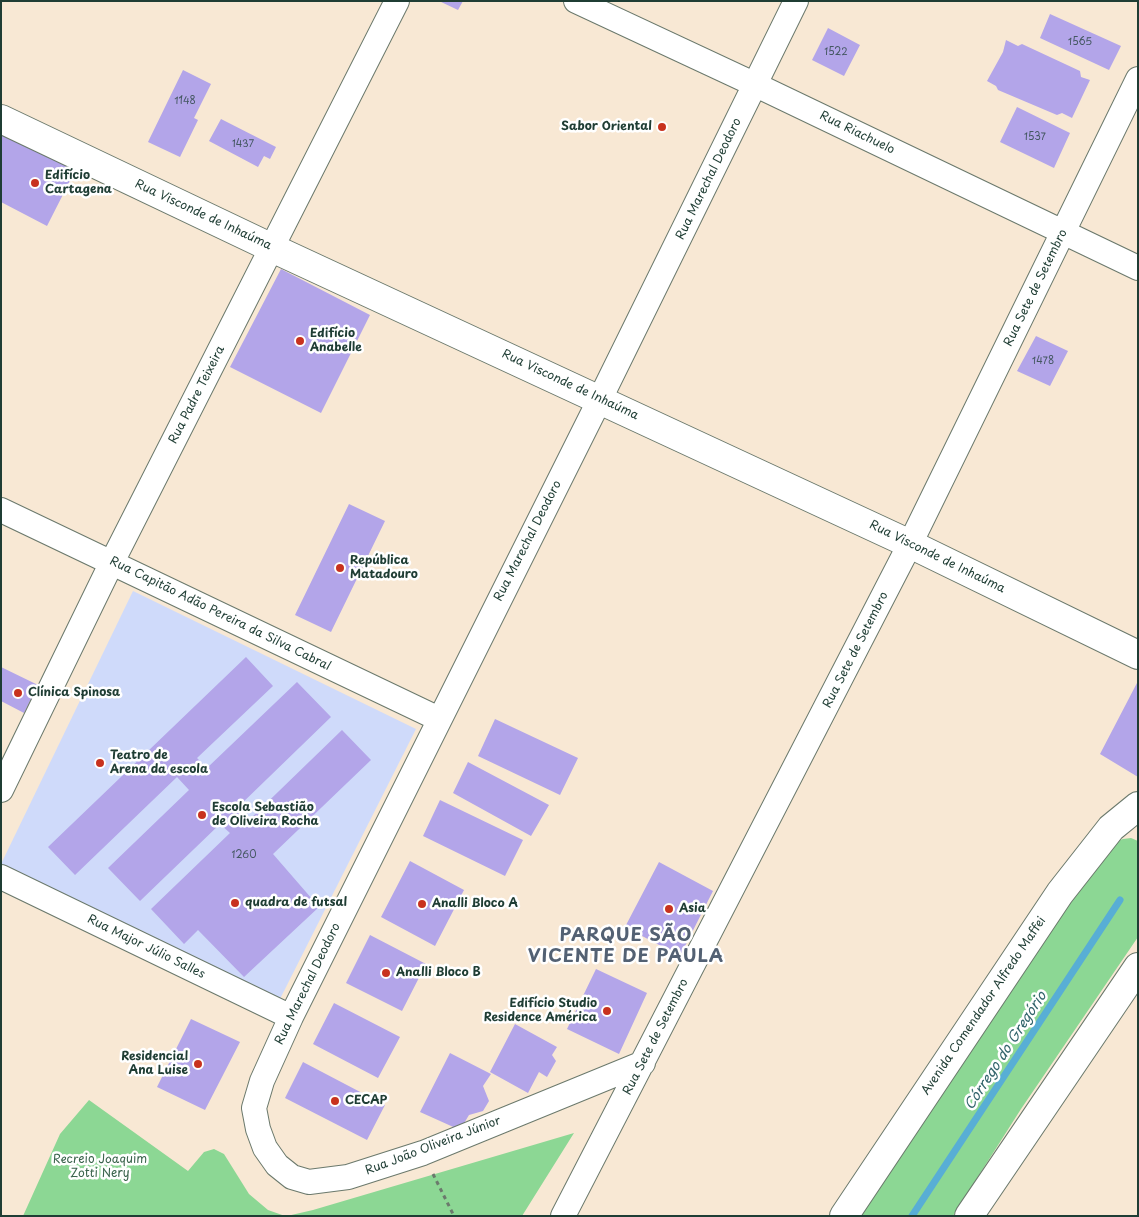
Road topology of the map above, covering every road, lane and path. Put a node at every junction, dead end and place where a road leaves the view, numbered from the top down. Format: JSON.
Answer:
{"nodes":[{"id":1,"x":397,"y":1,"type":"edge"},
{"id":2,"x":576,"y":1,"type":"edge"},
{"id":3,"x":796,"y":1,"type":"edge"},
{"id":4,"x":1138,"y":79,"type":"edge"},
{"id":5,"x":756,"y":85,"type":"junction"},
{"id":6,"x":1,"y":119,"type":"edge"},
{"id":7,"x":1063,"y":232,"type":"junction"},
{"id":8,"x":272,"y":248,"type":"junction"},
{"id":9,"x":1138,"y":268,"type":"edge"},
{"id":10,"x":600,"y":399,"type":"junction"},
{"id":11,"x":1,"y":510,"type":"edge"},
{"id":12,"x":910,"y":544,"type":"junction"},
{"id":13,"x":112,"y":562,"type":"junction"},
{"id":14,"x":1138,"y":655,"type":"edge"},
{"id":15,"x":438,"y":719,"type":"junction"},
{"id":16,"x":1,"y":790,"type":"edge"},
{"id":17,"x":1138,"y":806,"type":"edge"},
{"id":18,"x":1111,"y":828,"type":"junction"},
{"id":19,"x":1138,"y":831,"type":"edge"},
{"id":20,"x":1,"y":877,"type":"edge"},
{"id":21,"x":1138,"y":967,"type":"edge"},
{"id":22,"x":291,"y":1016,"type":"junction"},
{"id":23,"x":643,"y":1063,"type":"junction"},
{"id":24,"x":262,"y":1082,"type":"joint"},
{"id":25,"x":423,"y":1153,"type":"junction"},
{"id":26,"x":454,"y":1216,"type":"edge"},
{"id":27,"x":563,"y":1216,"type":"edge"},
{"id":28,"x":844,"y":1216,"type":"edge"},
{"id":29,"x":969,"y":1216,"type":"edge"}],
"edges":[{"from":1,"to":8,"type":"street","name":"Rua Padre Teixeira"},
{"from":2,"to":5,"type":"street","name":"Rua Riachuelo"},
{"from":3,"to":5,"type":"street","name":"Rua Marechal Deodoro"},
{"from":4,"to":7,"type":"street","name":"Rua Sete de Setembro"},
{"from":5,"to":7,"type":"street","name":"Rua Riachuelo"},
{"from":5,"to":10,"type":"street","name":"Rua Marechal Deodoro"},
{"from":6,"to":8,"type":"street","name":"Rua Visconde de Inhaúma"},
{"from":7,"to":9,"type":"street","name":"Rua Riachuelo"},
{"from":7,"to":12,"type":"street","name":"Rua Sete de Setembro"},
{"from":8,"to":10,"type":"street","name":"Rua Visconde de Inhaúma"},
{"from":8,"to":13,"type":"street","name":"Rua Padre Teixeira"},
{"from":10,"to":12,"type":"street","name":"Rua Visconde de Inhaúma"},
{"from":10,"to":15,"type":"street","name":"Rua Marechal Deodoro"},
{"from":11,"to":13,"type":"street","name":"Rua Capitão Adão Pereira da Silva Cabral"},
{"from":12,"to":14,"type":"street","name":"Rua Visconde de Inhaúma"},
{"from":12,"to":23,"type":"street","name":"Rua Sete de Setembro"},
{"from":13,"to":15,"type":"street","name":"Rua Capitão Adão Pereira da Silva Cabral"},
{"from":13,"to":16,"type":"street","name":"Rua Padre Teixeira"},
{"from":15,"to":22,"type":"street","name":"Rua Marechal Deodoro"},
{"from":17,"to":18,"type":"street","name":"Avenida Comendador Alfredo Maffei"},
{"from":18,"to":19,"type":"street"},
{"from":18,"to":28,"type":"street","name":"Avenida Comendador Alfredo Maffei"},
{"from":20,"to":22,"type":"street","name":"Rua Major Júlio Salles"},
{"from":21,"to":29,"type":"street"},
{"from":22,"to":24,"type":"street","name":"Rua Marechal Deodoro"},
{"from":23,"to":25,"type":"street","name":"Rua João Oliveira Júnior"},
{"from":23,"to":27,"type":"street","name":"Rua Sete de Setembro"},
{"from":24,"to":25,"type":"street","name":"Rua João Oliveira Júnior"},
{"from":25,"to":26,"type":"path"}]}
